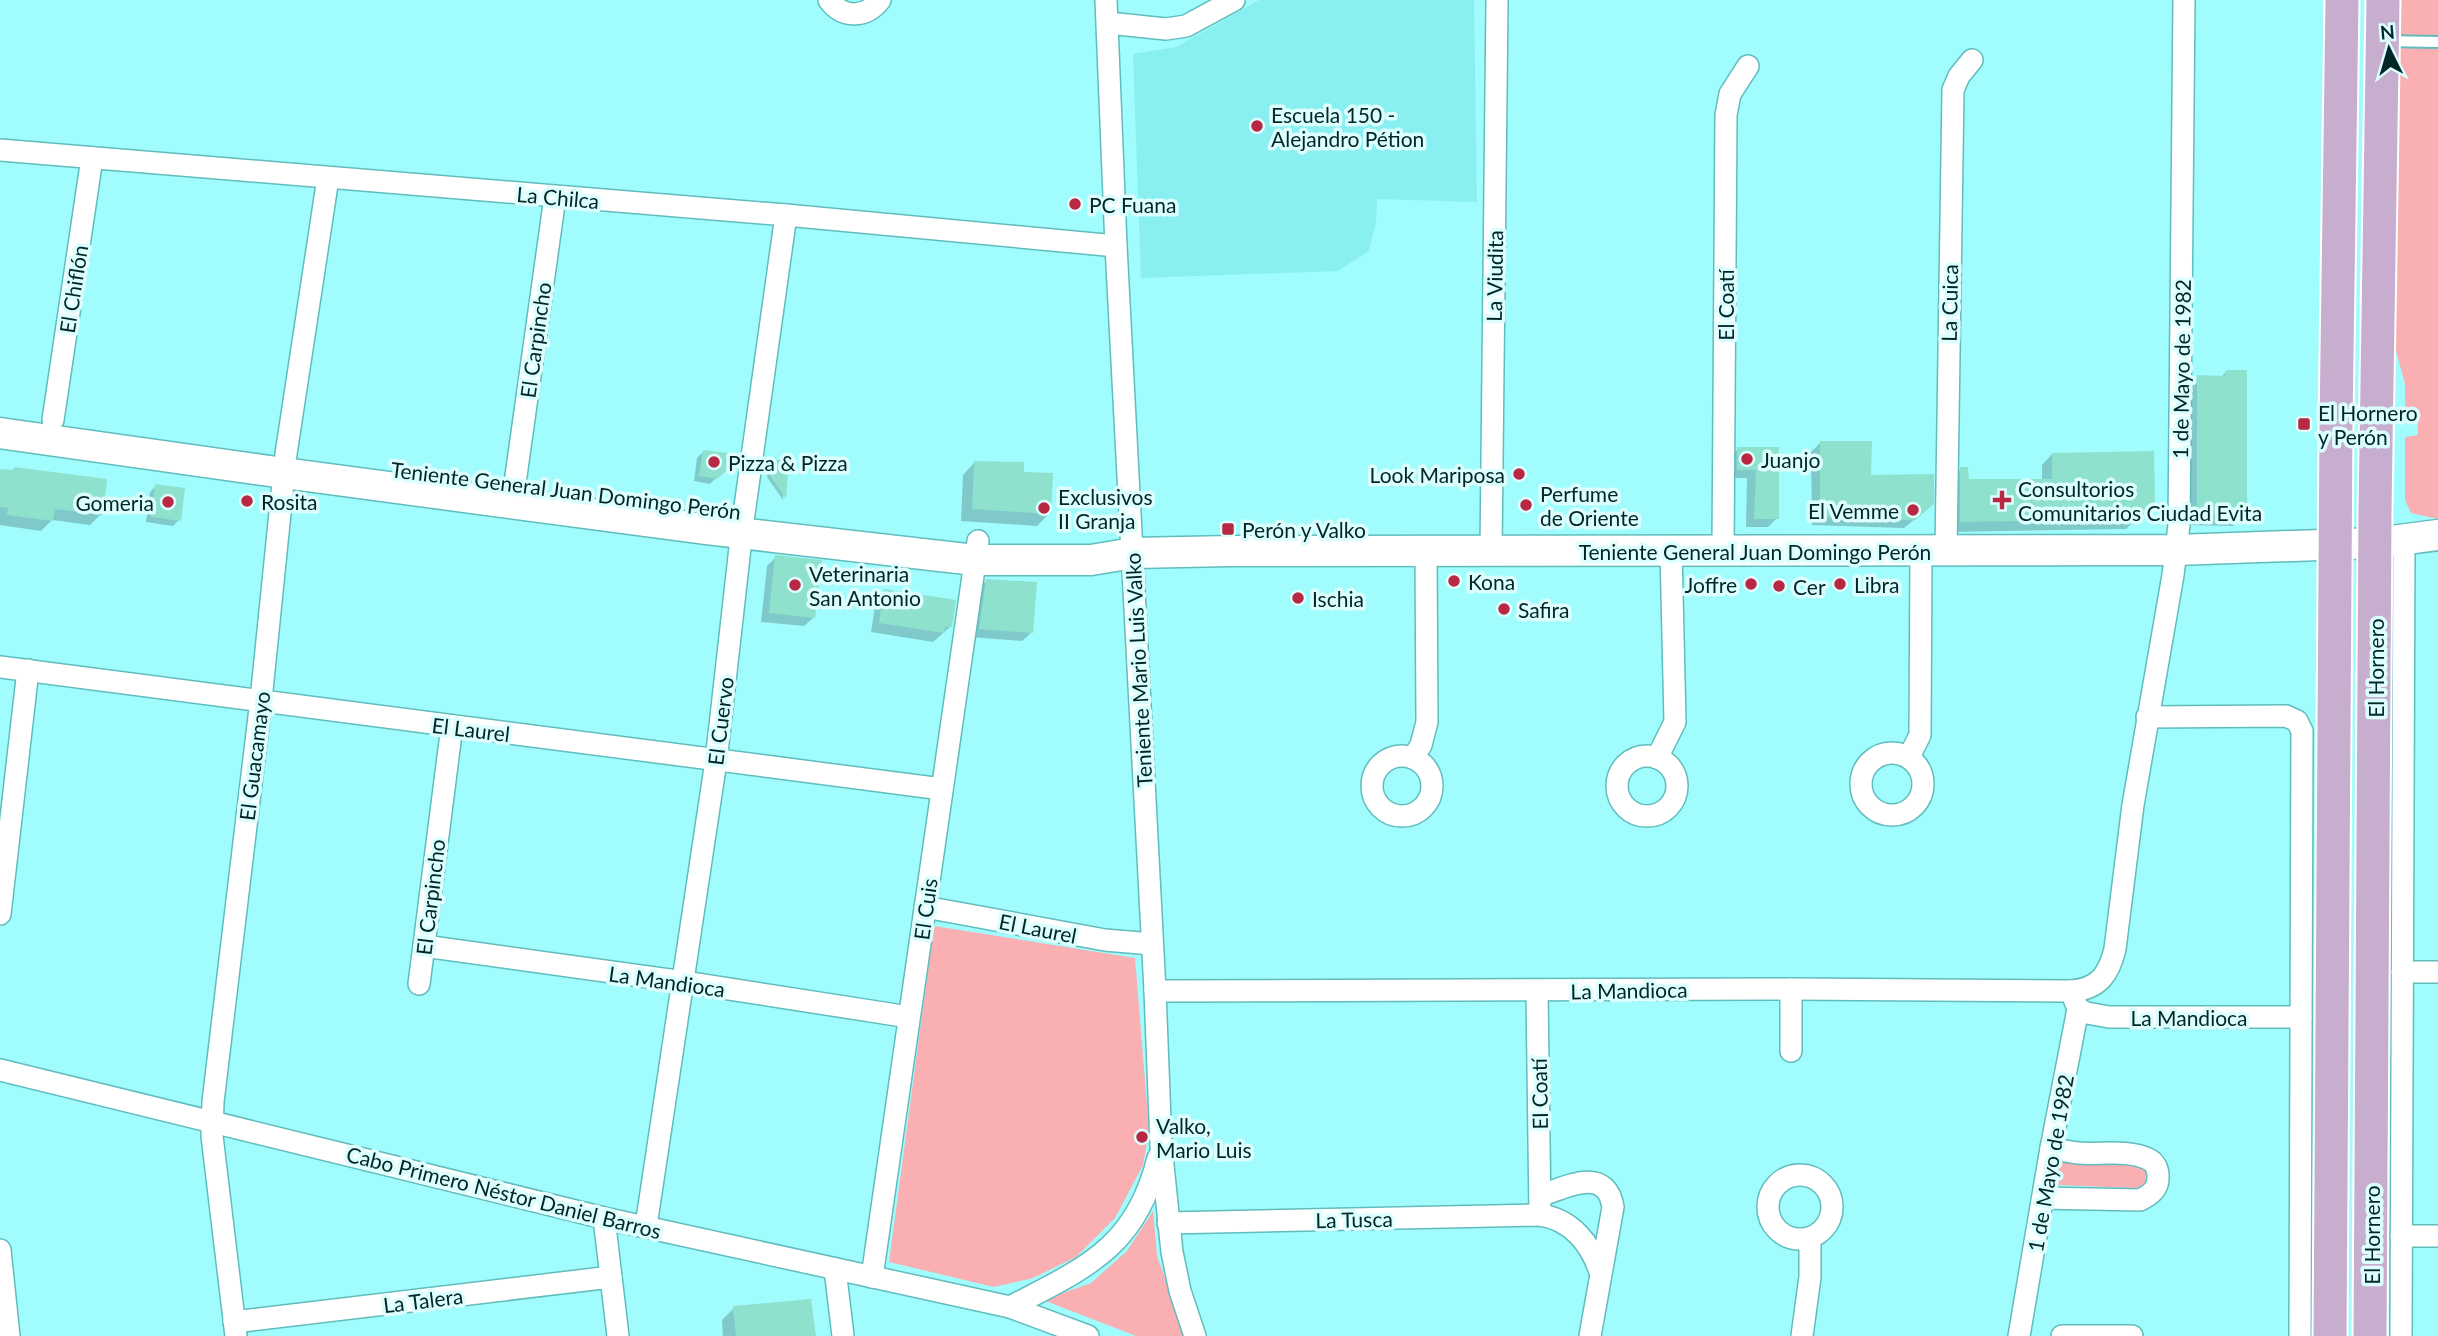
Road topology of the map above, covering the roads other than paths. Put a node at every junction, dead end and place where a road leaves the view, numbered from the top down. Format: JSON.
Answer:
{"nodes":[{"id":1,"x":829,"y":0,"type":"edge"},
{"id":2,"x":880,"y":0,"type":"edge"},
{"id":3,"x":1106,"y":0,"type":"edge"},
{"id":4,"x":1234,"y":0,"type":"edge"},
{"id":5,"x":1497,"y":0,"type":"edge"},
{"id":6,"x":2184,"y":0,"type":"edge"},
{"id":7,"x":2342,"y":0,"type":"edge"},
{"id":8,"x":2383,"y":0,"type":"edge"},
{"id":9,"x":1108,"y":23,"type":"junction"},
{"id":10,"x":2383,"y":41,"type":"junction"},
{"id":11,"x":2438,"y":42,"type":"edge"},
{"id":12,"x":1972,"y":60,"type":"dead end"},
{"id":13,"x":1748,"y":66,"type":"dead end"},
{"id":14,"x":0,"y":150,"type":"edge"},
{"id":15,"x":92,"y":158,"type":"junction"},
{"id":16,"x":328,"y":178,"type":"junction"},
{"id":17,"x":555,"y":197,"type":"junction"},
{"id":18,"x":786,"y":215,"type":"junction"},
{"id":19,"x":1116,"y":246,"type":"junction"},
{"id":20,"x":0,"y":414,"type":"edge"},
{"id":21,"x":53,"y":420,"type":"junction"},
{"id":22,"x":0,"y":433,"type":"edge"},
{"id":23,"x":285,"y":464,"type":"junction"},
{"id":24,"x":515,"y":483,"type":"junction"},
{"id":25,"x":743,"y":524,"type":"junction"},
{"id":26,"x":2438,"y":535,"type":"edge"},
{"id":27,"x":2390,"y":542,"type":"junction"},
{"id":28,"x":2335,"y":545,"type":"junction"},
{"id":29,"x":2438,"y":548,"type":"edge"},
{"id":30,"x":976,"y":550,"type":"junction"},
{"id":31,"x":1723,"y":550,"type":"junction"},
{"id":32,"x":2176,"y":550,"type":"junction"},
{"id":33,"x":1671,"y":551,"type":"junction"},
{"id":34,"x":1933,"y":551,"type":"junction"},
{"id":35,"x":1426,"y":552,"type":"junction"},
{"id":36,"x":1491,"y":552,"type":"junction"},
{"id":37,"x":1133,"y":553,"type":"junction"},
{"id":38,"x":0,"y":667,"type":"edge"},
{"id":39,"x":28,"y":670,"type":"junction"},
{"id":40,"x":261,"y":701,"type":"junction"},
{"id":41,"x":2147,"y":717,"type":"junction"},
{"id":42,"x":452,"y":726,"type":"junction"},
{"id":43,"x":1909,"y":757,"type":"dead end"},
{"id":44,"x":1413,"y":758,"type":"dead end"},
{"id":45,"x":1657,"y":758,"type":"dead end"},
{"id":46,"x":716,"y":761,"type":"junction"},
{"id":47,"x":942,"y":789,"type":"junction"},
{"id":48,"x":925,"y":907,"type":"junction"},
{"id":49,"x":0,"y":914,"type":"edge"},
{"id":50,"x":1152,"y":944,"type":"junction"},
{"id":51,"x":424,"y":946,"type":"junction"},
{"id":52,"x":2402,"y":972,"type":"junction"},
{"id":53,"x":2438,"y":972,"type":"edge"},
{"id":54,"x":2100,"y":981,"type":"joint"},
{"id":55,"x":684,"y":982,"type":"junction"},
{"id":56,"x":419,"y":984,"type":"dead end"},
{"id":57,"x":1791,"y":989,"type":"junction"},
{"id":58,"x":1155,"y":991,"type":"junction"},
{"id":59,"x":1537,"y":991,"type":"junction"},
{"id":60,"x":2075,"y":1000,"type":"junction"},
{"id":61,"x":909,"y":1017,"type":"junction"},
{"id":62,"x":2301,"y":1017,"type":"junction"},
{"id":63,"x":1791,"y":1051,"type":"dead end"},
{"id":64,"x":0,"y":1070,"type":"edge"},
{"id":65,"x":212,"y":1121,"type":"junction"},
{"id":66,"x":1161,"y":1146,"type":"junction"},
{"id":67,"x":2051,"y":1149,"type":"junction"},
{"id":68,"x":2043,"y":1198,"type":"junction"},
{"id":69,"x":1540,"y":1206,"type":"junction"},
{"id":70,"x":604,"y":1218,"type":"junction"},
{"id":71,"x":1168,"y":1223,"type":"junction"},
{"id":72,"x":646,"y":1227,"type":"junction"},
{"id":73,"x":2401,"y":1236,"type":"junction"},
{"id":74,"x":2438,"y":1236,"type":"edge"},
{"id":75,"x":1810,"y":1238,"type":"dead end"},
{"id":76,"x":0,"y":1250,"type":"edge"},
{"id":77,"x":835,"y":1269,"type":"junction"},
{"id":78,"x":1601,"y":1272,"type":"junction"},
{"id":79,"x":611,"y":1277,"type":"junction"},
{"id":80,"x":872,"y":1277,"type":"junction"},
{"id":81,"x":1010,"y":1307,"type":"junction"},
{"id":82,"x":235,"y":1329,"type":"edge"},
{"id":83,"x":9,"y":1336,"type":"edge"},
{"id":84,"x":618,"y":1336,"type":"edge"},
{"id":85,"x":843,"y":1336,"type":"edge"},
{"id":86,"x":1088,"y":1336,"type":"edge"},
{"id":87,"x":1195,"y":1336,"type":"edge"},
{"id":88,"x":1590,"y":1336,"type":"edge"},
{"id":89,"x":1802,"y":1336,"type":"edge"},
{"id":90,"x":2019,"y":1336,"type":"edge"},
{"id":91,"x":2062,"y":1336,"type":"edge"},
{"id":92,"x":2132,"y":1336,"type":"edge"},
{"id":93,"x":2300,"y":1336,"type":"edge"},
{"id":94,"x":2330,"y":1336,"type":"edge"},
{"id":95,"x":2370,"y":1336,"type":"edge"},
{"id":96,"x":2401,"y":1336,"type":"edge"}],
"edges":[{"from":1,"to":2,"type":"street"},
{"from":3,"to":9,"type":"street","name":"Teniente Mario Luis Valko"},
{"from":4,"to":9,"type":"street"},
{"from":5,"to":36,"type":"street","name":"La Viudita"},
{"from":6,"to":32,"type":"street","name":"1 de Mayo de 1982"},
{"from":7,"to":28,"type":"main road","name":"El Hornero"},
{"from":8,"to":10,"type":"main road","name":"El Hornero"},
{"from":9,"to":19,"type":"street","name":"Teniente Mario Luis Valko"},
{"from":10,"to":11,"type":"lane"},
{"from":10,"to":27,"type":"main road","name":"El Hornero"},
{"from":12,"to":34,"type":"street","name":"La Cuica"},
{"from":13,"to":31,"type":"street","name":"El Coatí"},
{"from":14,"to":15,"type":"street","name":"La Chilca"},
{"from":15,"to":16,"type":"street","name":"La Chilca"},
{"from":15,"to":21,"type":"street","name":"El Chiflón"},
{"from":16,"to":17,"type":"street","name":"La Chilca"},
{"from":16,"to":23,"type":"street","name":"El Guacamayo"},
{"from":17,"to":18,"type":"street","name":"La Chilca"},
{"from":17,"to":24,"type":"street","name":"El Carpincho"},
{"from":18,"to":19,"type":"street","name":"La Chilca"},
{"from":18,"to":25,"type":"street","name":"El Cuervo"},
{"from":19,"to":37,"type":"street","name":"Teniente Mario Luis Valko"},
{"from":20,"to":21,"type":"main road","name":"Teniente General Juan Domingo Perón"},
{"from":21,"to":23,"type":"main road","name":"Teniente General Juan Domingo Perón"},
{"from":22,"to":23,"type":"main road","name":"Teniente General Juan Domingo Perón"},
{"from":23,"to":24,"type":"main road","name":"Teniente General Juan Domingo Perón"},
{"from":23,"to":25,"type":"main road","name":"Teniente General Juan Domingo Perón"},
{"from":23,"to":40,"type":"street","name":"El Guacamayo"},
{"from":24,"to":25,"type":"main road","name":"Teniente General Juan Domingo Perón"},
{"from":25,"to":30,"type":"main road","name":"Teniente General Juan Domingo Perón"},
{"from":25,"to":46,"type":"street","name":"El Cuervo"},
{"from":26,"to":27,"type":"main road"},
{"from":27,"to":28,"type":"main road","name":"Teniente General Juan Domingo Perón"},
{"from":27,"to":29,"type":"main road"},
{"from":27,"to":52,"type":"street","name":"El Hornero"},
{"from":27,"to":95,"type":"main road","name":"El Hornero"},
{"from":28,"to":32,"type":"main road","name":"Teniente General Juan Domingo Perón"},
{"from":28,"to":94,"type":"main road","name":"El Hornero"},
{"from":30,"to":37,"type":"main road","name":"Teniente General Juan Domingo Perón"},
{"from":30,"to":47,"type":"street","name":"El Cuis"},
{"from":31,"to":33,"type":"main road","name":"Teniente General Juan Domingo Perón"},
{"from":31,"to":34,"type":"main road","name":"Teniente General Juan Domingo Perón"},
{"from":32,"to":34,"type":"main road","name":"Teniente General Juan Domingo Perón"},
{"from":32,"to":41,"type":"street","name":"1 de Mayo de 1982"},
{"from":33,"to":36,"type":"main road","name":"Teniente General Juan Domingo Perón"},
{"from":33,"to":45,"type":"street"},
{"from":34,"to":43,"type":"street","name":"La Cuica"},
{"from":35,"to":36,"type":"main road","name":"Teniente General Juan Domingo Perón"},
{"from":35,"to":37,"type":"main road","name":"Teniente General Juan Domingo Perón"},
{"from":35,"to":44,"type":"street"},
{"from":37,"to":50,"type":"street","name":"Teniente Mario Luis Valko"},
{"from":38,"to":39,"type":"street","name":"El Laurel"},
{"from":39,"to":40,"type":"street","name":"El Laurel"},
{"from":39,"to":49,"type":"street"},
{"from":40,"to":42,"type":"street","name":"El Laurel"},
{"from":40,"to":65,"type":"street","name":"El Guacamayo"},
{"from":41,"to":54,"type":"street","name":"1 de Mayo de 1982"},
{"from":41,"to":62,"type":"street"},
{"from":42,"to":46,"type":"street","name":"El Laurel"},
{"from":42,"to":51,"type":"street","name":"El Carpincho"},
{"from":46,"to":47,"type":"street","name":"El Laurel"},
{"from":46,"to":55,"type":"street","name":"El Cuervo"},
{"from":47,"to":48,"type":"street","name":"El Cuis"},
{"from":48,"to":50,"type":"street","name":"El Laurel"},
{"from":48,"to":61,"type":"street","name":"El Cuis"},
{"from":50,"to":58,"type":"street","name":"Teniente Mario Luis Valko"},
{"from":51,"to":55,"type":"street","name":"La Mandioca"},
{"from":51,"to":56,"type":"street","name":"El Carpincho"},
{"from":52,"to":53,"type":"street"},
{"from":52,"to":73,"type":"street","name":"El Hornero"},
{"from":54,"to":60,"type":"street","name":"La Mandioca"},
{"from":55,"to":61,"type":"street","name":"La Mandioca"},
{"from":55,"to":72,"type":"street","name":"El Cuervo"},
{"from":57,"to":59,"type":"street","name":"La Mandioca"},
{"from":57,"to":60,"type":"street","name":"La Mandioca"},
{"from":57,"to":63,"type":"street"},
{"from":58,"to":59,"type":"street","name":"La Mandioca"},
{"from":58,"to":66,"type":"street","name":"Teniente Mario Luis Valko"},
{"from":59,"to":69,"type":"street","name":"El Coatí"},
{"from":60,"to":62,"type":"street","name":"La Mandioca"},
{"from":60,"to":67,"type":"street","name":"1 de Mayo de 1982"},
{"from":61,"to":80,"type":"street","name":"El Cuis"},
{"from":62,"to":93,"type":"street"},
{"from":64,"to":65,"type":"street","name":"Cabo Primero Néstor Daniel Barros"},
{"from":65,"to":70,"type":"street","name":"Cabo Primero Néstor Daniel Barros"},
{"from":65,"to":82,"type":"street","name":"El Guacamayo"},
{"from":66,"to":71,"type":"street","name":"Teniente Mario Luis Valko"},
{"from":66,"to":81,"type":"street"},
{"from":67,"to":68,"type":"street","name":"1 de Mayo de 1982"},
{"from":67,"to":68,"type":"street"},
{"from":68,"to":90,"type":"street","name":"1 de Mayo de 1982"},
{"from":69,"to":71,"type":"street","name":"La Tusca"},
{"from":69,"to":78,"type":"street"},
{"from":69,"to":78,"type":"street"},
{"from":70,"to":72,"type":"street","name":"Cabo Primero Néstor Daniel Barros"},
{"from":70,"to":79,"type":"street"},
{"from":71,"to":87,"type":"street","name":"Teniente Mario Luis Valko"},
{"from":72,"to":77,"type":"street","name":"Cabo Primero Néstor Daniel Barros"},
{"from":73,"to":74,"type":"street"},
{"from":73,"to":96,"type":"street","name":"El Hornero"},
{"from":75,"to":89,"type":"street"},
{"from":76,"to":83,"type":"street"},
{"from":77,"to":80,"type":"street","name":"Cabo Primero Néstor Daniel Barros"},
{"from":77,"to":85,"type":"street"},
{"from":78,"to":88,"type":"street"},
{"from":79,"to":82,"type":"street","name":"La Talera"},
{"from":79,"to":84,"type":"street"},
{"from":80,"to":81,"type":"street","name":"Cabo Primero Néstor Daniel Barros"},
{"from":81,"to":86,"type":"street","name":"Cabo Primero Néstor Daniel Barros"},
{"from":91,"to":92,"type":"street"}]}
